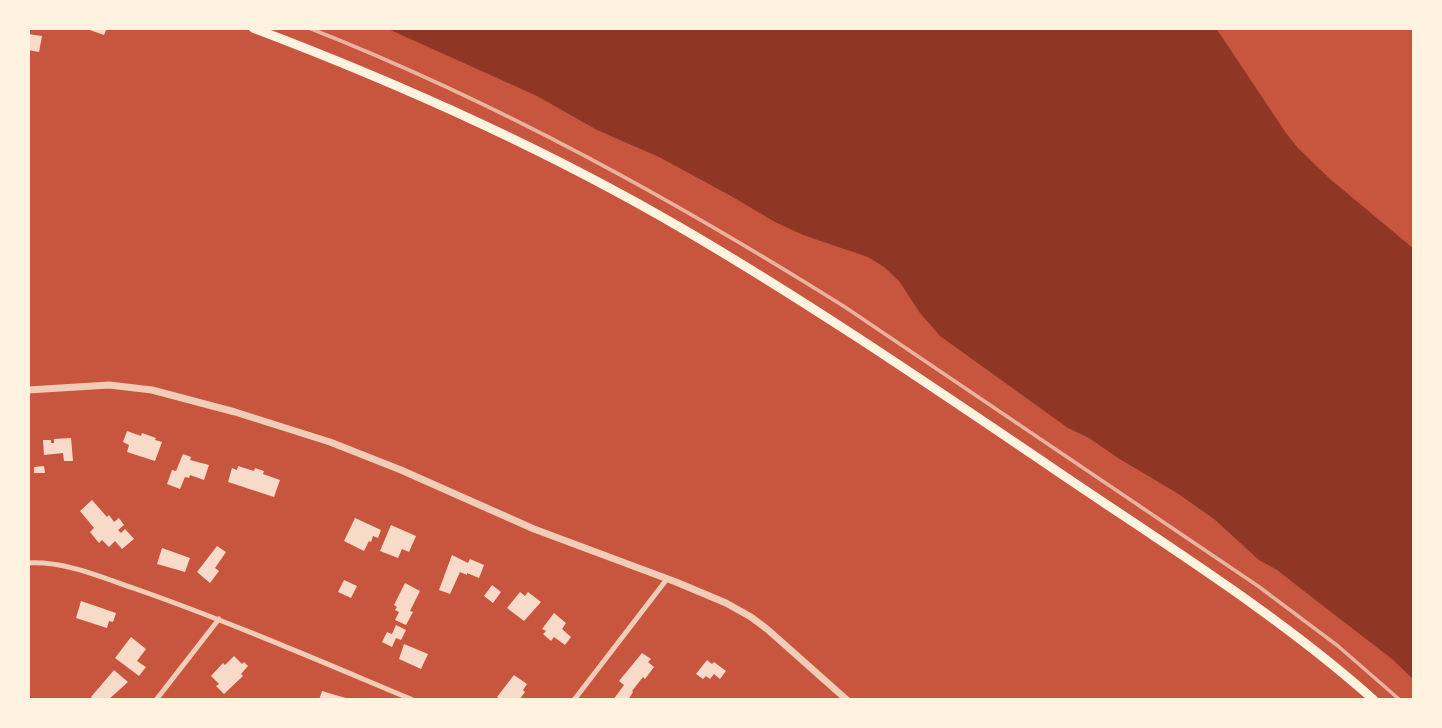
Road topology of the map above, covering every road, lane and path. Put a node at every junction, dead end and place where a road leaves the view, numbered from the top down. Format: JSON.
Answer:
{"nodes":[{"id":1,"x":253,"y":28,"type":"edge"},
{"id":2,"x":28,"y":390,"type":"edge"},
{"id":3,"x":28,"y":563,"type":"edge"},
{"id":4,"x":667,"y":579,"type":"junction"},
{"id":5,"x":219,"y":620,"type":"junction"},
{"id":6,"x":156,"y":700,"type":"edge"},
{"id":7,"x":414,"y":700,"type":"edge"},
{"id":8,"x":574,"y":700,"type":"edge"},
{"id":9,"x":847,"y":700,"type":"edge"},
{"id":10,"x":1374,"y":700,"type":"edge"}],
"edges":[{"from":1,"to":10,"type":"main road"},
{"from":2,"to":4,"type":"street"},
{"from":3,"to":5,"type":"street"},
{"from":4,"to":8,"type":"street"},
{"from":4,"to":9,"type":"street"},
{"from":5,"to":6,"type":"street"},
{"from":5,"to":7,"type":"street"}]}
